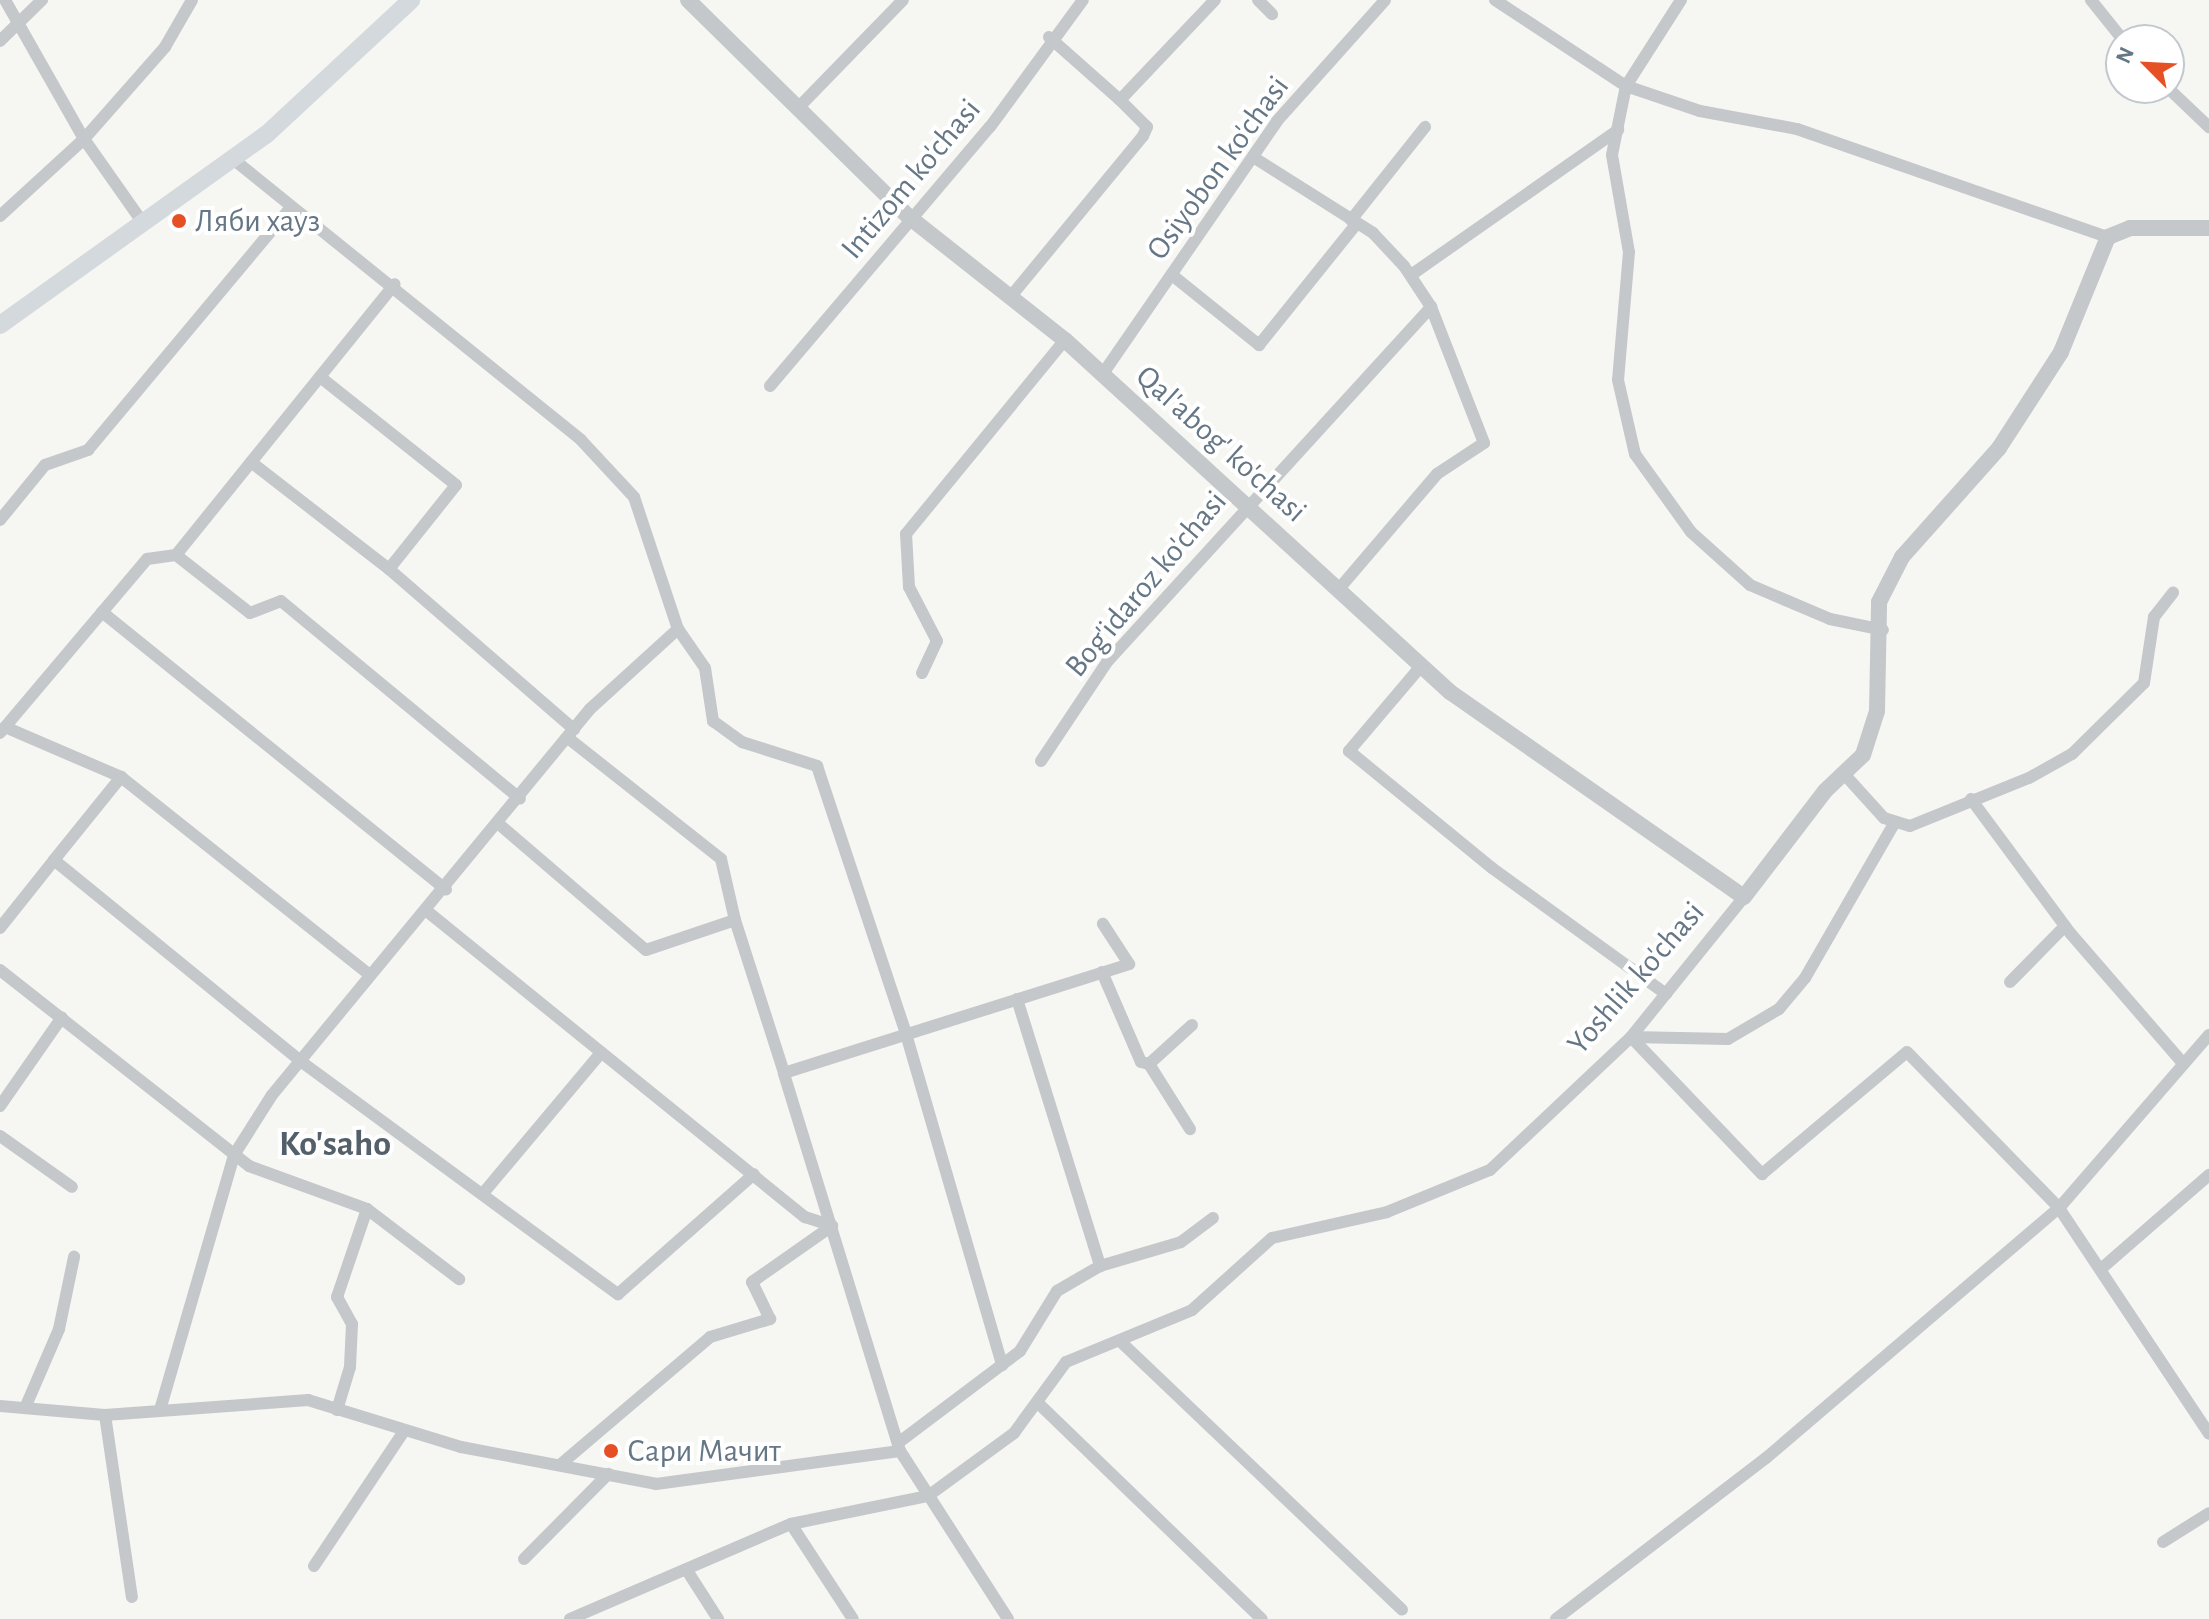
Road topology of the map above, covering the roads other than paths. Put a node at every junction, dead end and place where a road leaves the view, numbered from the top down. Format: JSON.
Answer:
{"nodes":[{"id":1,"x":5,"y":0,"type":"edge"},
{"id":2,"x":42,"y":0,"type":"edge"},
{"id":3,"x":192,"y":0,"type":"edge"},
{"id":4,"x":411,"y":0,"type":"edge"},
{"id":5,"x":688,"y":0,"type":"edge"},
{"id":6,"x":903,"y":0,"type":"edge"},
{"id":7,"x":1083,"y":0,"type":"edge"},
{"id":8,"x":1215,"y":0,"type":"edge"},
{"id":9,"x":1258,"y":0,"type":"edge"},
{"id":10,"x":1385,"y":0,"type":"edge"},
{"id":11,"x":1495,"y":0,"type":"edge"},
{"id":12,"x":1681,"y":0,"type":"edge"},
{"id":13,"x":2091,"y":0,"type":"edge"},
{"id":14,"x":1272,"y":14,"type":"dead end"},
{"id":15,"x":2110,"y":24,"type":"edge"},
{"id":16,"x":16,"y":25,"type":"junction"},
{"id":17,"x":1049,"y":37,"type":"junction"},
{"id":18,"x":0,"y":41,"type":"edge"},
{"id":19,"x":1626,"y":86,"type":"junction"},
{"id":20,"x":1120,"y":100,"type":"junction"},
{"id":21,"x":2185,"y":104,"type":"edge"},
{"id":22,"x":797,"y":109,"type":"junction"},
{"id":23,"x":1425,"y":127,"type":"dead end"},
{"id":24,"x":2209,"y":127,"type":"edge"},
{"id":25,"x":1618,"y":130,"type":"junction"},
{"id":26,"x":84,"y":139,"type":"junction"},
{"id":27,"x":1253,"y":157,"type":"junction"},
{"id":28,"x":233,"y":159,"type":"junction"},
{"id":29,"x":290,"y":208,"type":"junction"},
{"id":30,"x":0,"y":216,"type":"edge"},
{"id":31,"x":909,"y":217,"type":"junction"},
{"id":32,"x":1354,"y":222,"type":"junction"},
{"id":33,"x":143,"y":223,"type":"junction"},
{"id":34,"x":2209,"y":228,"type":"edge"},
{"id":35,"x":2108,"y":237,"type":"junction"},
{"id":36,"x":1172,"y":275,"type":"junction"},
{"id":37,"x":1411,"y":275,"type":"junction"},
{"id":38,"x":395,"y":284,"type":"junction"},
{"id":39,"x":1012,"y":295,"type":"junction"},
{"id":40,"x":1431,"y":307,"type":"junction"},
{"id":41,"x":0,"y":325,"type":"edge"},
{"id":42,"x":1065,"y":340,"type":"junction"},
{"id":43,"x":1102,"y":375,"type":"junction"},
{"id":44,"x":320,"y":377,"type":"junction"},
{"id":45,"x":770,"y":386,"type":"dead end"},
{"id":46,"x":251,"y":462,"type":"junction"},
{"id":47,"x":1248,"y":504,"type":"junction"},
{"id":48,"x":0,"y":520,"type":"edge"},
{"id":49,"x":176,"y":555,"type":"junction"},
{"id":50,"x":389,"y":569,"type":"junction"},
{"id":51,"x":1338,"y":590,"type":"junction"},
{"id":52,"x":2173,"y":593,"type":"dead end"},
{"id":53,"x":102,"y":612,"type":"junction"},
{"id":54,"x":678,"y":629,"type":"junction"},
{"id":55,"x":1883,"y":630,"type":"junction"},
{"id":56,"x":1422,"y":665,"type":"junction"},
{"id":57,"x":922,"y":673,"type":"dead end"},
{"id":58,"x":3,"y":730,"type":"edge"},
{"id":59,"x":571,"y":733,"type":"junction"},
{"id":60,"x":1041,"y":761,"type":"dead end"},
{"id":61,"x":1845,"y":775,"type":"junction"},
{"id":62,"x":121,"y":777,"type":"junction"},
{"id":63,"x":520,"y":799,"type":"junction"},
{"id":64,"x":1971,"y":799,"type":"junction"},
{"id":65,"x":1895,"y":822,"type":"junction"},
{"id":66,"x":500,"y":825,"type":"junction"},
{"id":67,"x":54,"y":860,"type":"junction"},
{"id":68,"x":446,"y":890,"type":"junction"},
{"id":69,"x":1744,"y":897,"type":"junction"},
{"id":70,"x":428,"y":912,"type":"junction"},
{"id":71,"x":735,"y":920,"type":"junction"},
{"id":72,"x":1103,"y":924,"type":"dead end"},
{"id":73,"x":2065,"y":926,"type":"junction"},
{"id":74,"x":0,"y":928,"type":"edge"},
{"id":75,"x":0,"y":970,"type":"edge"},
{"id":76,"x":1102,"y":972,"type":"junction"},
{"id":77,"x":369,"y":974,"type":"junction"},
{"id":78,"x":2010,"y":982,"type":"dead end"},
{"id":79,"x":1666,"y":994,"type":"junction"},
{"id":80,"x":1017,"y":999,"type":"junction"},
{"id":81,"x":62,"y":1017,"type":"junction"},
{"id":82,"x":1192,"y":1025,"type":"dead end"},
{"id":83,"x":906,"y":1034,"type":"junction"},
{"id":84,"x":2209,"y":1035,"type":"edge"},
{"id":85,"x":1631,"y":1037,"type":"junction"},
{"id":86,"x":601,"y":1053,"type":"junction"},
{"id":87,"x":299,"y":1060,"type":"junction"},
{"id":88,"x":2181,"y":1061,"type":"junction"},
{"id":89,"x":1149,"y":1064,"type":"junction"},
{"id":90,"x":784,"y":1073,"type":"junction"},
{"id":91,"x":0,"y":1106,"type":"edge"},
{"id":92,"x":1190,"y":1129,"type":"dead end"},
{"id":93,"x":0,"y":1136,"type":"edge"},
{"id":94,"x":234,"y":1155,"type":"junction"},
{"id":95,"x":754,"y":1174,"type":"junction"},
{"id":96,"x":2209,"y":1175,"type":"edge"},
{"id":97,"x":72,"y":1187,"type":"dead end"},
{"id":98,"x":485,"y":1191,"type":"junction"},
{"id":99,"x":2059,"y":1208,"type":"junction"},
{"id":100,"x":367,"y":1209,"type":"junction"},
{"id":101,"x":1213,"y":1218,"type":"dead end"},
{"id":102,"x":832,"y":1226,"type":"junction"},
{"id":103,"x":74,"y":1257,"type":"dead end"},
{"id":104,"x":1100,"y":1266,"type":"junction"},
{"id":105,"x":2102,"y":1268,"type":"junction"},
{"id":106,"x":459,"y":1279,"type":"dead end"},
{"id":107,"x":1121,"y":1342,"type":"junction"},
{"id":108,"x":1002,"y":1365,"type":"junction"},
{"id":109,"x":1038,"y":1403,"type":"junction"},
{"id":110,"x":0,"y":1406,"type":"edge"},
{"id":111,"x":25,"y":1408,"type":"junction"},
{"id":112,"x":160,"y":1410,"type":"junction"},
{"id":113,"x":337,"y":1410,"type":"junction"},
{"id":114,"x":105,"y":1415,"type":"junction"},
{"id":115,"x":404,"y":1431,"type":"junction"},
{"id":116,"x":2209,"y":1434,"type":"edge"},
{"id":117,"x":899,"y":1447,"type":"junction"},
{"id":118,"x":561,"y":1464,"type":"junction"},
{"id":119,"x":608,"y":1474,"type":"junction"},
{"id":120,"x":928,"y":1496,"type":"junction"},
{"id":121,"x":2209,"y":1513,"type":"edge"},
{"id":122,"x":791,"y":1524,"type":"junction"},
{"id":123,"x":2163,"y":1542,"type":"dead end"},
{"id":124,"x":524,"y":1559,"type":"dead end"},
{"id":125,"x":314,"y":1566,"type":"dead end"},
{"id":126,"x":688,"y":1572,"type":"junction"},
{"id":127,"x":132,"y":1597,"type":"dead end"},
{"id":128,"x":1402,"y":1610,"type":"dead end"},
{"id":129,"x":570,"y":1619,"type":"edge"},
{"id":130,"x":718,"y":1619,"type":"edge"},
{"id":131,"x":853,"y":1619,"type":"edge"},
{"id":132,"x":1008,"y":1619,"type":"edge"},
{"id":133,"x":1262,"y":1619,"type":"edge"},
{"id":134,"x":1556,"y":1619,"type":"edge"}],
"edges":[{"from":1,"to":16,"type":"street"},
{"from":2,"to":16,"type":"street"},
{"from":3,"to":26,"type":"street"},
{"from":4,"to":28,"type":"main road"},
{"from":5,"to":22,"type":"street","name":"Qal'abog' ko'chasi"},
{"from":6,"to":22,"type":"street"},
{"from":7,"to":17,"type":"street","name":"Intizom ko'chasi"},
{"from":8,"to":20,"type":"street"},
{"from":9,"to":14,"type":"street"},
{"from":10,"to":27,"type":"street","name":"Osiyobon ko'chasi"},
{"from":11,"to":19,"type":"street"},
{"from":12,"to":19,"type":"street"},
{"from":13,"to":15,"type":"street"},
{"from":16,"to":18,"type":"street"},
{"from":16,"to":26,"type":"street"},
{"from":17,"to":20,"type":"street"},
{"from":17,"to":31,"type":"street","name":"Intizom ko'chasi"},
{"from":19,"to":25,"type":"street"},
{"from":19,"to":35,"type":"street"},
{"from":20,"to":39,"type":"street"},
{"from":21,"to":24,"type":"street"},
{"from":22,"to":31,"type":"street","name":"Qal'abog' ko'chasi"},
{"from":23,"to":32,"type":"street"},
{"from":25,"to":37,"type":"street"},
{"from":25,"to":55,"type":"street"},
{"from":26,"to":30,"type":"street"},
{"from":26,"to":33,"type":"street"},
{"from":27,"to":32,"type":"street"},
{"from":27,"to":36,"type":"street","name":"Osiyobon ko'chasi"},
{"from":28,"to":29,"type":"street"},
{"from":28,"to":33,"type":"main road"},
{"from":29,"to":38,"type":"street"},
{"from":29,"to":48,"type":"street"},
{"from":31,"to":39,"type":"street","name":"Qal'abog' ko'chasi"},
{"from":31,"to":45,"type":"street","name":"Intizom ko'chasi"},
{"from":32,"to":36,"type":"street"},
{"from":32,"to":37,"type":"street"},
{"from":33,"to":41,"type":"main road"},
{"from":34,"to":35,"type":"street"},
{"from":35,"to":55,"type":"street","name":"Yoshlik ko'chasi"},
{"from":36,"to":43,"type":"street","name":"Osiyobon ko'chasi"},
{"from":37,"to":40,"type":"street"},
{"from":38,"to":44,"type":"street"},
{"from":38,"to":54,"type":"street"},
{"from":39,"to":42,"type":"street","name":"Qal'abog' ko'chasi"},
{"from":40,"to":47,"type":"street","name":"Bog'idaroz ko'chasi"},
{"from":40,"to":51,"type":"street"},
{"from":42,"to":43,"type":"street","name":"Qal'abog' ko'chasi"},
{"from":42,"to":57,"type":"street"},
{"from":43,"to":47,"type":"street","name":"Qal'abog' ko'chasi"},
{"from":44,"to":46,"type":"street"},
{"from":44,"to":50,"type":"street"},
{"from":46,"to":49,"type":"street"},
{"from":46,"to":50,"type":"street"},
{"from":47,"to":51,"type":"street","name":"Qal'abog' ko'chasi"},
{"from":47,"to":60,"type":"street","name":"Bog'idaroz ko'chasi"},
{"from":49,"to":53,"type":"street"},
{"from":49,"to":63,"type":"street"},
{"from":50,"to":59,"type":"street"},
{"from":51,"to":56,"type":"street","name":"Qal'abog' ko'chasi"},
{"from":52,"to":64,"type":"street"},
{"from":53,"to":58,"type":"street"},
{"from":53,"to":68,"type":"street"},
{"from":54,"to":59,"type":"street"},
{"from":54,"to":83,"type":"street"},
{"from":55,"to":61,"type":"street","name":"Yoshlik ko'chasi"},
{"from":56,"to":69,"type":"street","name":"Qal'abog' ko'chasi"},
{"from":56,"to":79,"type":"street"},
{"from":58,"to":62,"type":"street"},
{"from":59,"to":63,"type":"street"},
{"from":59,"to":71,"type":"street"},
{"from":61,"to":65,"type":"street"},
{"from":61,"to":69,"type":"street","name":"Yoshlik ko'chasi"},
{"from":62,"to":67,"type":"street"},
{"from":62,"to":77,"type":"street"},
{"from":63,"to":66,"type":"street"},
{"from":64,"to":65,"type":"street"},
{"from":64,"to":73,"type":"street"},
{"from":65,"to":85,"type":"street"},
{"from":66,"to":68,"type":"street"},
{"from":66,"to":71,"type":"street"},
{"from":67,"to":74,"type":"street"},
{"from":67,"to":87,"type":"street"},
{"from":68,"to":70,"type":"street"},
{"from":69,"to":79,"type":"street","name":"Yoshlik ko'chasi"},
{"from":70,"to":77,"type":"street"},
{"from":70,"to":86,"type":"street"},
{"from":71,"to":90,"type":"street"},
{"from":72,"to":76,"type":"street"},
{"from":73,"to":78,"type":"street"},
{"from":73,"to":88,"type":"street"},
{"from":75,"to":81,"type":"street"},
{"from":76,"to":80,"type":"street"},
{"from":76,"to":89,"type":"street"},
{"from":77,"to":87,"type":"street"},
{"from":79,"to":85,"type":"street","name":"Yoshlik ko'chasi"},
{"from":80,"to":83,"type":"street"},
{"from":80,"to":104,"type":"street"},
{"from":81,"to":91,"type":"street"},
{"from":81,"to":94,"type":"street"},
{"from":82,"to":89,"type":"street"},
{"from":83,"to":90,"type":"street"},
{"from":83,"to":108,"type":"street"},
{"from":84,"to":88,"type":"street"},
{"from":85,"to":99,"type":"street"},
{"from":85,"to":107,"type":"street","name":"Yoshlik ko'chasi"},
{"from":86,"to":95,"type":"street"},
{"from":86,"to":98,"type":"street"},
{"from":87,"to":94,"type":"street"},
{"from":87,"to":98,"type":"street"},
{"from":88,"to":99,"type":"street"},
{"from":89,"to":92,"type":"street"},
{"from":90,"to":102,"type":"street"},
{"from":93,"to":97,"type":"street"},
{"from":94,"to":100,"type":"street"},
{"from":94,"to":112,"type":"street"},
{"from":95,"to":98,"type":"street"},
{"from":95,"to":102,"type":"street"},
{"from":96,"to":105,"type":"street"},
{"from":99,"to":105,"type":"street"},
{"from":99,"to":134,"type":"street"},
{"from":100,"to":106,"type":"street"},
{"from":100,"to":113,"type":"street"},
{"from":101,"to":104,"type":"street"},
{"from":102,"to":117,"type":"street"},
{"from":102,"to":118,"type":"street"},
{"from":103,"to":111,"type":"street"},
{"from":104,"to":108,"type":"street"},
{"from":105,"to":116,"type":"street"},
{"from":107,"to":109,"type":"street","name":"Yoshlik ko'chasi"},
{"from":107,"to":128,"type":"street"},
{"from":108,"to":117,"type":"street"},
{"from":109,"to":120,"type":"street","name":"Yoshlik ko'chasi"},
{"from":109,"to":133,"type":"street"},
{"from":110,"to":111,"type":"street"},
{"from":111,"to":114,"type":"street"},
{"from":112,"to":113,"type":"street"},
{"from":112,"to":114,"type":"street"},
{"from":113,"to":115,"type":"street"},
{"from":114,"to":127,"type":"street"},
{"from":115,"to":118,"type":"street"},
{"from":115,"to":125,"type":"street"},
{"from":117,"to":119,"type":"street"},
{"from":117,"to":120,"type":"street"},
{"from":118,"to":119,"type":"street"},
{"from":119,"to":124,"type":"street"},
{"from":120,"to":122,"type":"street","name":"Yoshlik ko'chasi"},
{"from":120,"to":132,"type":"street"},
{"from":121,"to":123,"type":"street"},
{"from":122,"to":126,"type":"street","name":"Yoshlik ko'chasi"},
{"from":122,"to":131,"type":"street"},
{"from":126,"to":129,"type":"street","name":"Yoshlik ko'chasi"},
{"from":126,"to":130,"type":"street"}]}
